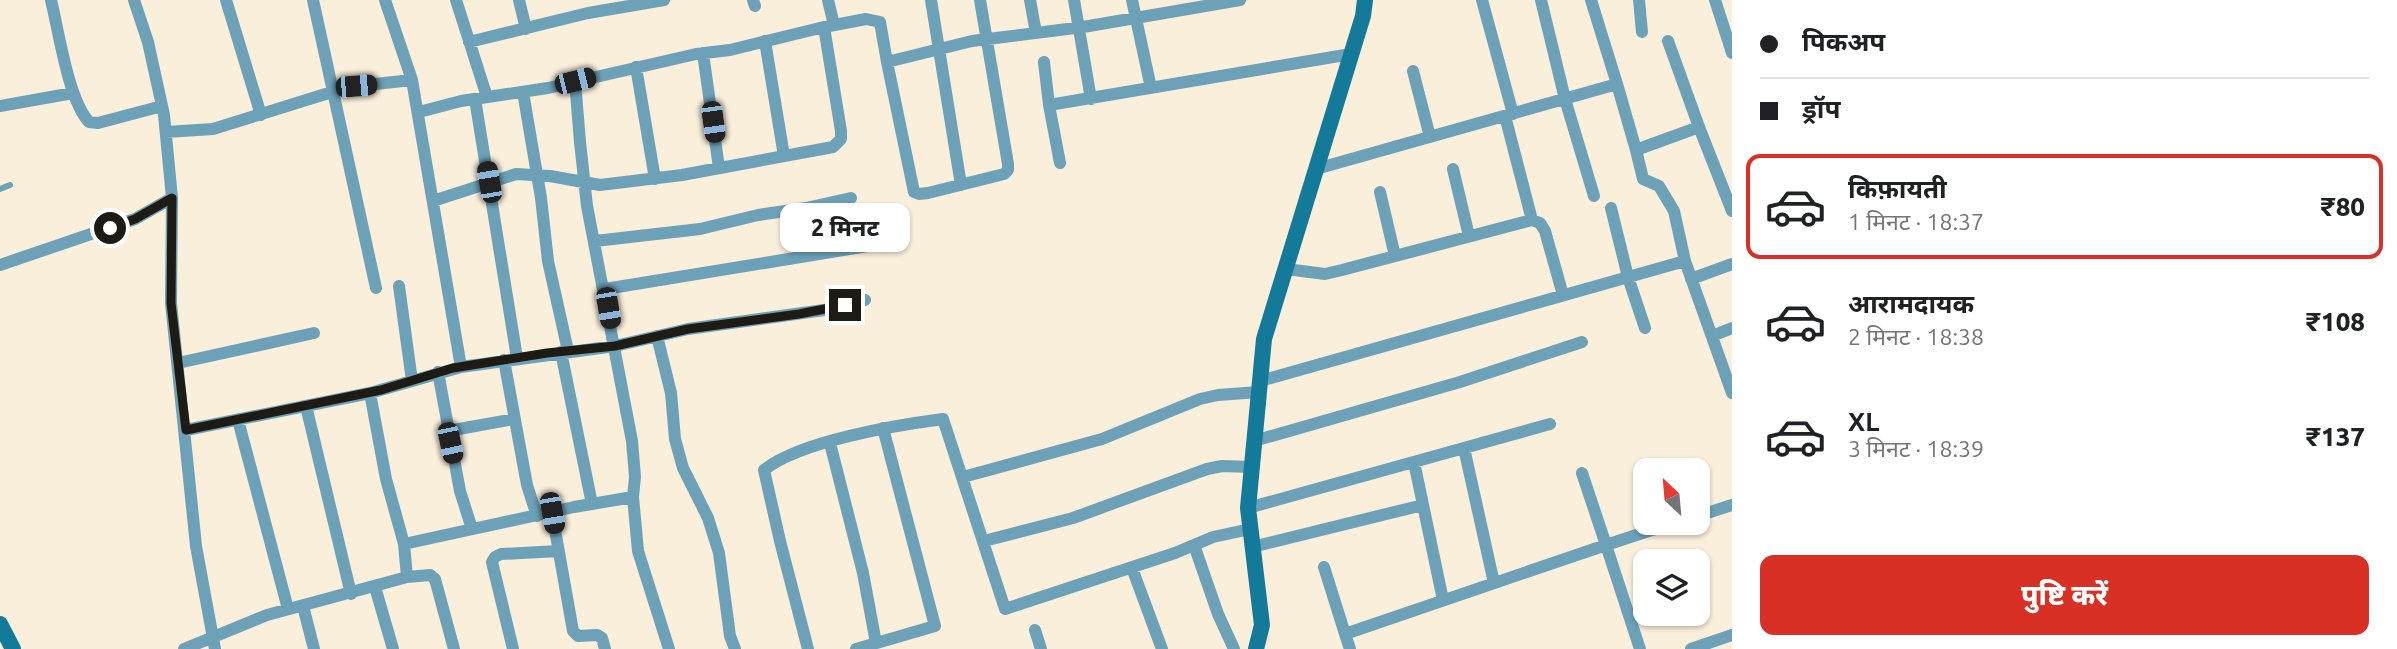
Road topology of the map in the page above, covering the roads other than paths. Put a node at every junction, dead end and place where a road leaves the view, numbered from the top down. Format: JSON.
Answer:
{"nodes":[{"id":1,"x":51,"y":0,"type":"edge"},
{"id":2,"x":134,"y":0,"type":"edge"},
{"id":3,"x":226,"y":0,"type":"edge"},
{"id":4,"x":313,"y":0,"type":"edge"},
{"id":5,"x":385,"y":0,"type":"edge"},
{"id":6,"x":456,"y":0,"type":"edge"},
{"id":7,"x":519,"y":0,"type":"edge"},
{"id":8,"x":828,"y":0,"type":"edge"},
{"id":9,"x":931,"y":0,"type":"edge"},
{"id":10,"x":980,"y":0,"type":"edge"},
{"id":11,"x":1030,"y":0,"type":"edge"},
{"id":12,"x":1074,"y":0,"type":"edge"},
{"id":13,"x":1132,"y":0,"type":"edge"},
{"id":14,"x":1365,"y":0,"type":"edge"},
{"id":15,"x":1482,"y":0,"type":"edge"},
{"id":16,"x":1541,"y":0,"type":"edge"},
{"id":17,"x":1591,"y":0,"type":"edge"},
{"id":18,"x":1639,"y":0,"type":"edge"},
{"id":19,"x":1715,"y":0,"type":"edge"},
{"id":20,"x":656,"y":1,"type":"edge"},
{"id":21,"x":1234,"y":1,"type":"edge"},
{"id":22,"x":1183,"y":5,"type":"edge"},
{"id":23,"x":587,"y":7,"type":"edge"},
{"id":24,"x":1136,"y":18,"type":"junction"},
{"id":25,"x":829,"y":26,"type":"junction"},
{"id":26,"x":1078,"y":28,"type":"junction"},
{"id":27,"x":527,"y":29,"type":"junction"},
{"id":28,"x":1642,"y":32,"type":"dead end"},
{"id":29,"x":1036,"y":33,"type":"junction"},
{"id":30,"x":988,"y":39,"type":"junction"},
{"id":31,"x":765,"y":41,"type":"junction"},
{"id":32,"x":1668,"y":41,"type":"dead end"},
{"id":33,"x":469,"y":42,"type":"junction"},
{"id":34,"x":938,"y":50,"type":"junction"},
{"id":35,"x":704,"y":53,"type":"junction"},
{"id":36,"x":1732,"y":53,"type":"edge"},
{"id":37,"x":1351,"y":54,"type":"junction"},
{"id":38,"x":887,"y":62,"type":"junction"},
{"id":39,"x":1044,"y":62,"type":"dead end"},
{"id":40,"x":636,"y":68,"type":"junction"},
{"id":41,"x":1413,"y":71,"type":"dead end"},
{"id":42,"x":412,"y":80,"type":"junction"},
{"id":43,"x":575,"y":81,"type":"junction"},
{"id":44,"x":1617,"y":84,"type":"junction"},
{"id":45,"x":1151,"y":88,"type":"junction"},
{"id":46,"x":331,"y":92,"type":"junction"},
{"id":47,"x":523,"y":92,"type":"junction"},
{"id":48,"x":73,"y":93,"type":"junction"},
{"id":49,"x":481,"y":98,"type":"junction"},
{"id":50,"x":1091,"y":99,"type":"junction"},
{"id":51,"x":1565,"y":99,"type":"junction"},
{"id":52,"x":1049,"y":105,"type":"junction"},
{"id":53,"x":0,"y":106,"type":"edge"},
{"id":54,"x":162,"y":106,"type":"junction"},
{"id":55,"x":419,"y":112,"type":"junction"},
{"id":56,"x":261,"y":115,"type":"junction"},
{"id":57,"x":1509,"y":115,"type":"junction"},
{"id":58,"x":1699,"y":127,"type":"junction"},
{"id":59,"x":166,"y":132,"type":"junction"},
{"id":60,"x":1430,"y":137,"type":"junction"},
{"id":61,"x":1636,"y":150,"type":"junction"},
{"id":62,"x":784,"y":156,"type":"junction"},
{"id":63,"x":1060,"y":163,"type":"dead end"},
{"id":64,"x":719,"y":168,"type":"junction"},
{"id":65,"x":1316,"y":169,"type":"junction"},
{"id":66,"x":1454,"y":169,"type":"dead end"},
{"id":67,"x":537,"y":175,"type":"junction"},
{"id":68,"x":656,"y":179,"type":"junction"},
{"id":69,"x":489,"y":182,"type":"junction"},
{"id":70,"x":584,"y":183,"type":"junction"},
{"id":71,"x":10,"y":185,"type":"dead end"},
{"id":72,"x":961,"y":185,"type":"junction"},
{"id":73,"x":0,"y":189,"type":"edge"},
{"id":74,"x":1380,"y":192,"type":"dead end"},
{"id":75,"x":1594,"y":196,"type":"dead end"},
{"id":76,"x":172,"y":198,"type":"junction"},
{"id":77,"x":850,"y":198,"type":"dead end"},
{"id":78,"x":433,"y":201,"type":"junction"},
{"id":79,"x":1611,"y":208,"type":"dead end"},
{"id":80,"x":1732,"y":211,"type":"edge"},
{"id":81,"x":1532,"y":220,"type":"junction"},
{"id":82,"x":1469,"y":236,"type":"junction"},
{"id":83,"x":595,"y":241,"type":"junction"},
{"id":84,"x":868,"y":246,"type":"dead end"},
{"id":85,"x":1395,"y":256,"type":"junction"},
{"id":86,"x":1685,"y":261,"type":"junction"},
{"id":87,"x":1732,"y":264,"type":"edge"},
{"id":88,"x":0,"y":265,"type":"edge"},
{"id":89,"x":1286,"y":269,"type":"junction"},
{"id":90,"x":1628,"y":277,"type":"junction"},
{"id":91,"x":1691,"y":279,"type":"junction"},
{"id":92,"x":399,"y":286,"type":"dead end"},
{"id":93,"x":376,"y":288,"type":"dead end"},
{"id":94,"x":605,"y":289,"type":"junction"},
{"id":95,"x":1563,"y":296,"type":"junction"},
{"id":96,"x":865,"y":300,"type":"dead end"},
{"id":97,"x":1645,"y":328,"type":"dead end"},
{"id":98,"x":1732,"y":328,"type":"edge"},
{"id":99,"x":314,"y":333,"type":"dead end"},
{"id":100,"x":657,"y":336,"type":"junction"},
{"id":101,"x":1712,"y":336,"type":"junction"},
{"id":102,"x":1582,"y":342,"type":"dead end"},
{"id":103,"x":615,"y":346,"type":"junction"},
{"id":104,"x":564,"y":351,"type":"junction"},
{"id":105,"x":511,"y":359,"type":"junction"},
{"id":106,"x":178,"y":363,"type":"junction"},
{"id":107,"x":461,"y":367,"type":"junction"},
{"id":108,"x":438,"y":372,"type":"junction"},
{"id":109,"x":412,"y":380,"type":"junction"},
{"id":110,"x":1259,"y":386,"type":"junction"},
{"id":111,"x":370,"y":393,"type":"junction"},
{"id":112,"x":1732,"y":393,"type":"edge"},
{"id":113,"x":306,"y":406,"type":"junction"},
{"id":114,"x":514,"y":419,"type":"junction"},
{"id":115,"x":238,"y":420,"type":"junction"},
{"id":116,"x":1550,"y":424,"type":"dead end"},
{"id":117,"x":883,"y":428,"type":"junction"},
{"id":118,"x":186,"y":430,"type":"junction"},
{"id":119,"x":448,"y":431,"type":"junction"},
{"id":120,"x":1254,"y":441,"type":"junction"},
{"id":121,"x":830,"y":443,"type":"junction"},
{"id":122,"x":1464,"y":448,"type":"junction"},
{"id":123,"x":1414,"y":462,"type":"junction"},
{"id":124,"x":1252,"y":467,"type":"junction"},
{"id":125,"x":1582,"y":473,"type":"dead end"},
{"id":126,"x":962,"y":477,"type":"junction"},
{"id":127,"x":633,"y":497,"type":"junction"},
{"id":128,"x":592,"y":504,"type":"junction"},
{"id":129,"x":1423,"y":505,"type":"junction"},
{"id":130,"x":1732,"y":505,"type":"edge"},
{"id":131,"x":1248,"y":508,"type":"junction"},
{"id":132,"x":1710,"y":512,"type":"edge"},
{"id":133,"x":552,"y":513,"type":"junction"},
{"id":134,"x":537,"y":516,"type":"junction"},
{"id":135,"x":472,"y":529,"type":"junction"},
{"id":136,"x":1250,"y":529,"type":"junction"},
{"id":137,"x":1634,"y":536,"type":"edge"},
{"id":138,"x":984,"y":541,"type":"junction"},
{"id":139,"x":404,"y":544,"type":"junction"},
{"id":140,"x":1194,"y":545,"type":"junction"},
{"id":141,"x":1606,"y":545,"type":"junction"},
{"id":142,"x":1252,"y":547,"type":"junction"},
{"id":143,"x":559,"y":551,"type":"junction"},
{"id":144,"x":1324,"y":567,"type":"dead end"},
{"id":145,"x":1132,"y":568,"type":"junction"},
{"id":146,"x":407,"y":577,"type":"junction"},
{"id":147,"x":1494,"y":583,"type":"junction"},
{"id":148,"x":375,"y":587,"type":"junction"},
{"id":149,"x":351,"y":594,"type":"junction"},
{"id":150,"x":1443,"y":600,"type":"junction"},
{"id":151,"x":303,"y":606,"type":"junction"},
{"id":152,"x":288,"y":609,"type":"junction"},
{"id":153,"x":0,"y":624,"type":"edge"},
{"id":154,"x":1035,"y":630,"type":"dead end"},
{"id":155,"x":1345,"y":634,"type":"junction"},
{"id":156,"x":1732,"y":635,"type":"edge"},
{"id":157,"x":214,"y":642,"type":"edge"},
{"id":158,"x":876,"y":643,"type":"junction"},
{"id":159,"x":13,"y":649,"type":"edge"},
{"id":160,"x":184,"y":649,"type":"edge"},
{"id":161,"x":314,"y":649,"type":"edge"},
{"id":162,"x":393,"y":649,"type":"edge"},
{"id":163,"x":454,"y":649,"type":"edge"},
{"id":164,"x":513,"y":649,"type":"edge"},
{"id":165,"x":605,"y":649,"type":"edge"},
{"id":166,"x":668,"y":649,"type":"edge"},
{"id":167,"x":735,"y":649,"type":"edge"},
{"id":168,"x":808,"y":649,"type":"edge"},
{"id":169,"x":856,"y":649,"type":"edge"},
{"id":170,"x":1041,"y":649,"type":"edge"},
{"id":171,"x":1162,"y":649,"type":"edge"},
{"id":172,"x":1234,"y":649,"type":"edge"},
{"id":173,"x":1256,"y":649,"type":"edge"},
{"id":174,"x":1349,"y":649,"type":"edge"},
{"id":175,"x":1640,"y":649,"type":"edge"},
{"id":176,"x":1691,"y":649,"type":"edge"}],
"edges":[{"from":1,"to":48,"type":"street"},
{"from":2,"to":54,"type":"street"},
{"from":3,"to":56,"type":"street"},
{"from":4,"to":46,"type":"street"},
{"from":5,"to":42,"type":"street"},
{"from":6,"to":33,"type":"street"},
{"from":7,"to":27,"type":"street"},
{"from":8,"to":25,"type":"street"},
{"from":9,"to":34,"type":"street"},
{"from":10,"to":30,"type":"street"},
{"from":11,"to":29,"type":"street"},
{"from":12,"to":26,"type":"street"},
{"from":13,"to":24,"type":"street"},
{"from":14,"to":37,"type":"street"},
{"from":15,"to":57,"type":"street"},
{"from":16,"to":51,"type":"street"},
{"from":17,"to":44,"type":"street"},
{"from":18,"to":28,"type":"street"},
{"from":19,"to":36,"type":"street"},
{"from":20,"to":23,"type":"street"},
{"from":21,"to":22,"type":"street"},
{"from":22,"to":24,"type":"street"},
{"from":23,"to":27,"type":"street"},
{"from":24,"to":26,"type":"street"},
{"from":24,"to":45,"type":"street"},
{"from":25,"to":31,"type":"street"},
{"from":25,"to":38,"type":"street"},
{"from":25,"to":62,"type":"street"},
{"from":26,"to":29,"type":"street"},
{"from":26,"to":50,"type":"street"},
{"from":27,"to":33,"type":"street"},
{"from":29,"to":30,"type":"street"},
{"from":30,"to":34,"type":"street"},
{"from":30,"to":72,"type":"street"},
{"from":31,"to":35,"type":"street"},
{"from":31,"to":62,"type":"street"},
{"from":32,"to":58,"type":"street"},
{"from":33,"to":49,"type":"street"},
{"from":34,"to":38,"type":"street"},
{"from":34,"to":72,"type":"street"},
{"from":35,"to":40,"type":"street"},
{"from":35,"to":64,"type":"street"},
{"from":37,"to":45,"type":"street"},
{"from":37,"to":65,"type":"street"},
{"from":38,"to":72,"type":"street"},
{"from":39,"to":52,"type":"street"},
{"from":40,"to":43,"type":"street"},
{"from":40,"to":68,"type":"street"},
{"from":41,"to":60,"type":"street"},
{"from":42,"to":46,"type":"street"},
{"from":42,"to":55,"type":"street"},
{"from":43,"to":47,"type":"street"},
{"from":43,"to":70,"type":"street"},
{"from":44,"to":51,"type":"street"},
{"from":44,"to":61,"type":"street"},
{"from":45,"to":50,"type":"street"},
{"from":46,"to":56,"type":"street"},
{"from":46,"to":93,"type":"street"},
{"from":47,"to":49,"type":"street"},
{"from":47,"to":67,"type":"street"},
{"from":48,"to":53,"type":"street"},
{"from":48,"to":54,"type":"street"},
{"from":49,"to":55,"type":"street"},
{"from":49,"to":69,"type":"street"},
{"from":50,"to":52,"type":"street"},
{"from":51,"to":57,"type":"street"},
{"from":51,"to":75,"type":"street"},
{"from":52,"to":63,"type":"street"},
{"from":54,"to":59,"type":"street"},
{"from":55,"to":78,"type":"street"},
{"from":56,"to":59,"type":"street"},
{"from":57,"to":60,"type":"street"},
{"from":57,"to":81,"type":"street"},
{"from":58,"to":61,"type":"street"},
{"from":58,"to":80,"type":"street"},
{"from":59,"to":76,"type":"street"},
{"from":60,"to":65,"type":"street"},
{"from":61,"to":86,"type":"street"},
{"from":62,"to":64,"type":"street"},
{"from":64,"to":68,"type":"street"},
{"from":65,"to":89,"type":"street"},
{"from":66,"to":82,"type":"street"},
{"from":67,"to":69,"type":"street"},
{"from":67,"to":70,"type":"street"},
{"from":67,"to":104,"type":"street"},
{"from":68,"to":70,"type":"street"},
{"from":69,"to":78,"type":"street"},
{"from":69,"to":105,"type":"street"},
{"from":70,"to":83,"type":"street"},
{"from":71,"to":73,"type":"lane"},
{"from":74,"to":85,"type":"street"},
{"from":76,"to":88,"type":"street"},
{"from":76,"to":106,"type":"street"},
{"from":77,"to":83,"type":"street"},
{"from":78,"to":107,"type":"street"},
{"from":79,"to":90,"type":"street"},
{"from":81,"to":82,"type":"street"},
{"from":81,"to":95,"type":"street"},
{"from":82,"to":85,"type":"street"},
{"from":83,"to":94,"type":"street"},
{"from":84,"to":94,"type":"street"},
{"from":85,"to":89,"type":"street"},
{"from":86,"to":90,"type":"street"},
{"from":86,"to":91,"type":"street"},
{"from":87,"to":91,"type":"street"},
{"from":89,"to":110,"type":"street"},
{"from":90,"to":95,"type":"street"},
{"from":90,"to":97,"type":"street"},
{"from":91,"to":101,"type":"street"},
{"from":92,"to":109,"type":"street"},
{"from":94,"to":103,"type":"street"},
{"from":95,"to":110,"type":"street"},
{"from":96,"to":100,"type":"street"},
{"from":98,"to":101,"type":"street"},
{"from":99,"to":106,"type":"street"},
{"from":100,"to":103,"type":"street"},
{"from":100,"to":167,"type":"street"},
{"from":101,"to":112,"type":"street"},
{"from":102,"to":120,"type":"street"},
{"from":103,"to":104,"type":"street"},
{"from":103,"to":127,"type":"street"},
{"from":104,"to":105,"type":"street"},
{"from":104,"to":128,"type":"street"},
{"from":105,"to":107,"type":"street"},
{"from":105,"to":114,"type":"street"},
{"from":106,"to":118,"type":"street"},
{"from":107,"to":108,"type":"street"},
{"from":108,"to":109,"type":"street"},
{"from":108,"to":119,"type":"street"},
{"from":109,"to":111,"type":"street"},
{"from":110,"to":120,"type":"street"},
{"from":110,"to":126,"type":"street"},
{"from":111,"to":113,"type":"street"},
{"from":111,"to":139,"type":"street"},
{"from":113,"to":115,"type":"street"},
{"from":113,"to":149,"type":"street"},
{"from":114,"to":119,"type":"street"},
{"from":114,"to":134,"type":"street"},
{"from":115,"to":118,"type":"street"},
{"from":115,"to":152,"type":"street"},
{"from":116,"to":122,"type":"street"},
{"from":117,"to":121,"type":"street"},
{"from":117,"to":126,"type":"street"},
{"from":117,"to":158,"type":"street"},
{"from":118,"to":157,"type":"street"},
{"from":119,"to":135,"type":"street"},
{"from":120,"to":124,"type":"street"},
{"from":121,"to":158,"type":"street"},
{"from":121,"to":168,"type":"street"},
{"from":122,"to":123,"type":"street"},
{"from":122,"to":147,"type":"street"},
{"from":123,"to":129,"type":"street"},
{"from":123,"to":131,"type":"street"},
{"from":124,"to":131,"type":"street"},
{"from":124,"to":138,"type":"street"},
{"from":125,"to":141,"type":"street"},
{"from":126,"to":138,"type":"street"},
{"from":127,"to":128,"type":"street"},
{"from":127,"to":166,"type":"street"},
{"from":128,"to":133,"type":"street"},
{"from":129,"to":142,"type":"street"},
{"from":129,"to":150,"type":"street"},
{"from":130,"to":132,"type":"street"},
{"from":131,"to":136,"type":"street"},
{"from":133,"to":134,"type":"street"},
{"from":133,"to":143,"type":"street"},
{"from":134,"to":135,"type":"street"},
{"from":135,"to":139,"type":"street"},
{"from":136,"to":140,"type":"street"},
{"from":136,"to":142,"type":"street"},
{"from":137,"to":141,"type":"street"},
{"from":138,"to":145,"type":"street"},
{"from":139,"to":146,"type":"street"},
{"from":140,"to":145,"type":"street"},
{"from":140,"to":172,"type":"street"},
{"from":141,"to":147,"type":"street"},
{"from":141,"to":175,"type":"street"},
{"from":142,"to":173,"type":"street"},
{"from":143,"to":164,"type":"street"},
{"from":143,"to":165,"type":"street"},
{"from":144,"to":155,"type":"street"},
{"from":145,"to":171,"type":"street"},
{"from":146,"to":148,"type":"street"},
{"from":146,"to":163,"type":"street"},
{"from":147,"to":150,"type":"street"},
{"from":148,"to":149,"type":"street"},
{"from":148,"to":162,"type":"street"},
{"from":149,"to":151,"type":"street"},
{"from":150,"to":155,"type":"street"},
{"from":151,"to":152,"type":"street"},
{"from":151,"to":161,"type":"street"},
{"from":152,"to":157,"type":"street"},
{"from":153,"to":159,"type":"street"},
{"from":154,"to":170,"type":"street"},
{"from":155,"to":174,"type":"street"},
{"from":156,"to":176,"type":"street"},
{"from":157,"to":160,"type":"street"},
{"from":158,"to":169,"type":"street"}]}
